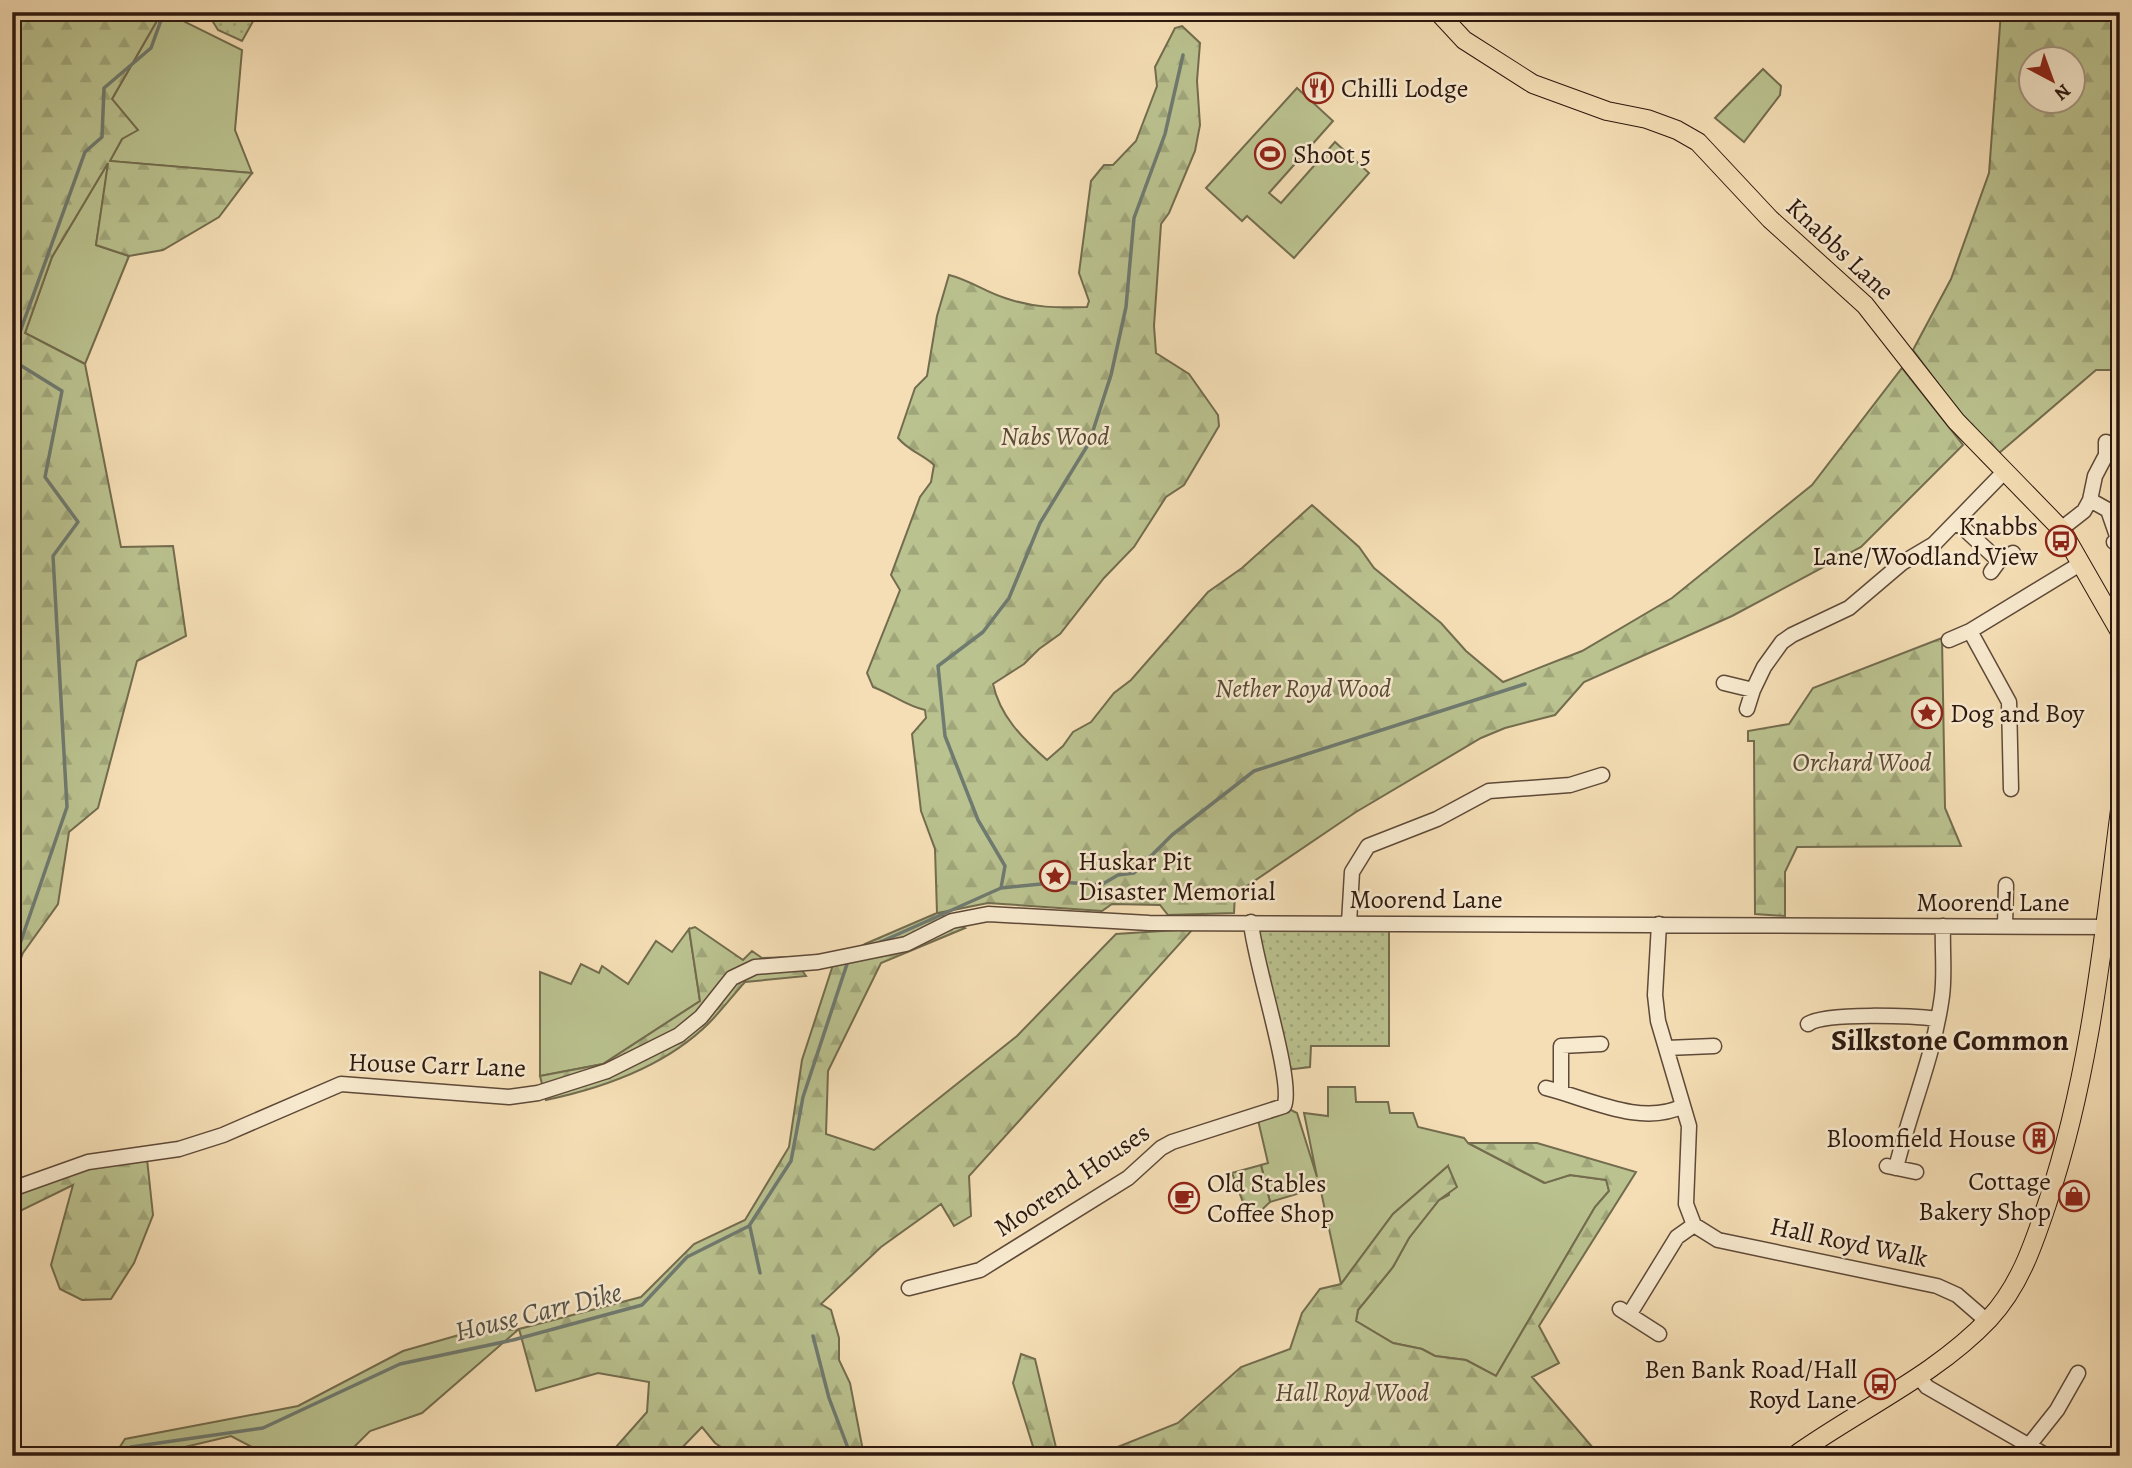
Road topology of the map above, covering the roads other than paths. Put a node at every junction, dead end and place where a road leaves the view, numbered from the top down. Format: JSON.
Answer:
{"nodes":[{"id":1,"x":1438,"y":12,"type":"edge"},
{"id":2,"x":2111,"y":450,"type":"edge"},
{"id":3,"x":2004,"y":472,"type":"junction"},
{"id":4,"x":2090,"y":500,"type":"junction"},
{"id":5,"x":1958,"y":523,"type":"junction"},
{"id":6,"x":2061,"y":529,"type":"junction"},
{"id":7,"x":2114,"y":542,"type":"dead end"},
{"id":8,"x":2013,"y":553,"type":"dead end"},
{"id":9,"x":2080,"y":564,"type":"junction"},
{"id":10,"x":1969,"y":631,"type":"junction"},
{"id":11,"x":2120,"y":632,"type":"edge"},
{"id":12,"x":1949,"y":640,"type":"dead end"},
{"id":13,"x":1724,"y":683,"type":"dead end"},
{"id":14,"x":1752,"y":690,"type":"junction"},
{"id":15,"x":1747,"y":709,"type":"dead end"},
{"id":16,"x":1602,"y":775,"type":"dead end"},
{"id":17,"x":2011,"y":789,"type":"dead end"},
{"id":18,"x":2120,"y":810,"type":"edge"},
{"id":19,"x":2006,"y":885,"type":"dead end"},
{"id":20,"x":1251,"y":922,"type":"junction"},
{"id":21,"x":1349,"y":923,"type":"junction"},
{"id":22,"x":1659,"y":924,"type":"junction"},
{"id":23,"x":1943,"y":926,"type":"junction"},
{"id":24,"x":2004,"y":926,"type":"junction"},
{"id":25,"x":2112,"y":927,"type":"edge"},
{"id":26,"x":755,"y":967,"type":"joint"},
{"id":27,"x":1938,"y":1020,"type":"junction"},
{"id":28,"x":1808,"y":1024,"type":"dead end"},
{"id":29,"x":1601,"y":1044,"type":"dead end"},
{"id":30,"x":1714,"y":1045,"type":"dead end"},
{"id":31,"x":1667,"y":1048,"type":"junction"},
{"id":32,"x":1546,"y":1088,"type":"dead end"},
{"id":33,"x":1561,"y":1091,"type":"junction"},
{"id":34,"x":1683,"y":1106,"type":"junction"},
{"id":35,"x":1916,"y":1172,"type":"dead end"},
{"id":36,"x":12,"y":1189,"type":"edge"},
{"id":37,"x":1694,"y":1225,"type":"junction"},
{"id":38,"x":909,"y":1288,"type":"dead end"},
{"id":39,"x":1987,"y":1321,"type":"junction"},
{"id":40,"x":1655,"y":1327,"type":"dead end"},
{"id":41,"x":2078,"y":1373,"type":"dead end"},
{"id":42,"x":1918,"y":1376,"type":"junction"},
{"id":43,"x":2030,"y":1444,"type":"junction"},
{"id":44,"x":2120,"y":1451,"type":"edge"},
{"id":45,"x":1794,"y":1456,"type":"edge"},
{"id":46,"x":2047,"y":1456,"type":"edge"},
{"id":47,"x":2116,"y":1456,"type":"edge"}],
"edges":[{"from":1,"to":3,"type":"main road","name":"Knabbs Lane"},
{"from":2,"to":4,"type":"street"},
{"from":3,"to":5,"type":"street"},
{"from":3,"to":6,"type":"main road","name":"Knabbs Lane"},
{"from":4,"to":6,"type":"street"},
{"from":4,"to":7,"type":"street"},
{"from":5,"to":8,"type":"street"},
{"from":5,"to":14,"type":"street"},
{"from":6,"to":9,"type":"main road","name":"Knabbs Lane"},
{"from":9,"to":10,"type":"street"},
{"from":9,"to":11,"type":"main road","name":"Knabbs Lane"},
{"from":10,"to":12,"type":"street"},
{"from":10,"to":17,"type":"street"},
{"from":13,"to":14,"type":"street"},
{"from":14,"to":15,"type":"street"},
{"from":16,"to":21,"type":"street"},
{"from":18,"to":25,"type":"main road"},
{"from":19,"to":24,"type":"street"},
{"from":20,"to":21,"type":"street","name":"Moorend Lane"},
{"from":20,"to":26,"type":"street","name":"Moorend Lane"},
{"from":20,"to":38,"type":"street","name":"Moorend Houses"},
{"from":21,"to":22,"type":"street","name":"Moorend Lane"},
{"from":22,"to":23,"type":"street","name":"Moorend Lane"},
{"from":22,"to":31,"type":"street"},
{"from":23,"to":24,"type":"street","name":"Moorend Lane"},
{"from":23,"to":27,"type":"street"},
{"from":24,"to":25,"type":"street","name":"Moorend Lane"},
{"from":25,"to":39,"type":"main road"},
{"from":26,"to":36,"type":"street","name":"House Carr Lane"},
{"from":27,"to":28,"type":"street"},
{"from":27,"to":35,"type":"street"},
{"from":29,"to":33,"type":"street"},
{"from":30,"to":31,"type":"street"},
{"from":31,"to":34,"type":"street"},
{"from":32,"to":33,"type":"street"},
{"from":33,"to":34,"type":"street"},
{"from":34,"to":37,"type":"street"},
{"from":37,"to":39,"type":"street","name":"Hall Royd Walk"},
{"from":37,"to":40,"type":"street"},
{"from":39,"to":42,"type":"main road"},
{"from":41,"to":43,"type":"street"},
{"from":42,"to":43,"type":"street"},
{"from":42,"to":45,"type":"main road"},
{"from":43,"to":46,"type":"street"},
{"from":44,"to":47,"type":"street"}]}
